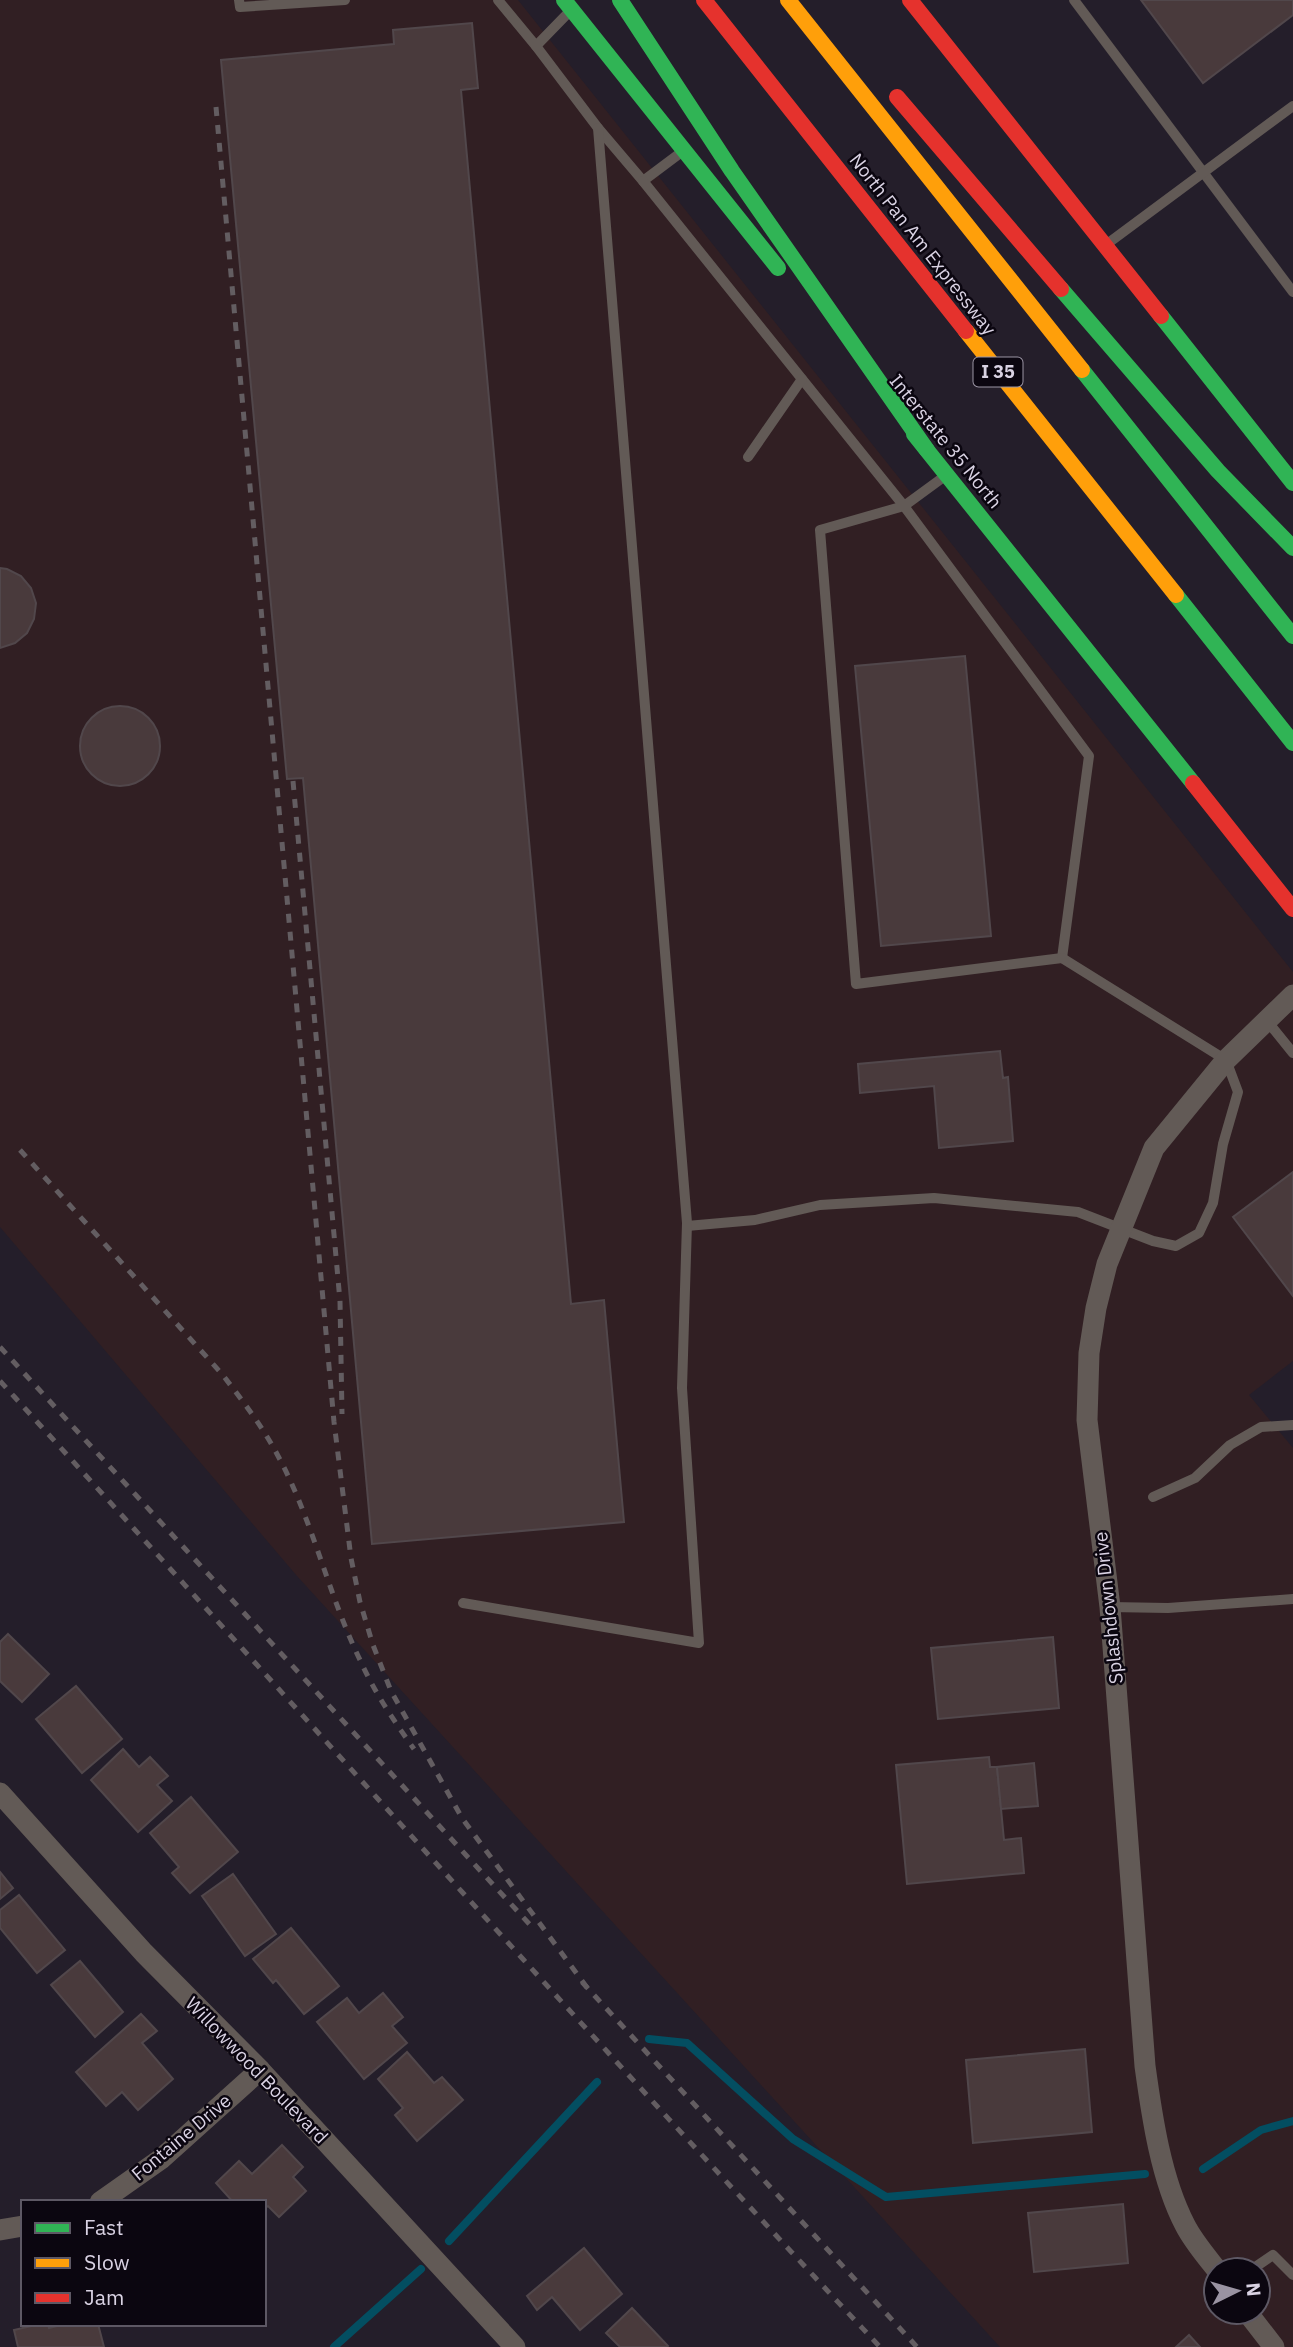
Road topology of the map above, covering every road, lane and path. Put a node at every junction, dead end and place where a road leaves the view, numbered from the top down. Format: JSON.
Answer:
{"nodes":[{"id":1,"x":239,"y":0,"type":"edge"},
{"id":2,"x":345,"y":0,"type":"edge"},
{"id":3,"x":498,"y":0,"type":"edge"},
{"id":4,"x":620,"y":0,"type":"edge"},
{"id":5,"x":704,"y":0,"type":"edge"},
{"id":6,"x":788,"y":0,"type":"edge"},
{"id":7,"x":910,"y":0,"type":"edge"},
{"id":8,"x":1074,"y":0,"type":"edge"},
{"id":9,"x":294,"y":2,"type":"edge"},
{"id":10,"x":568,"y":5,"type":"edge"},
{"id":11,"x":536,"y":46,"type":"junction"},
{"id":12,"x":887,"y":85,"type":"dead end"},
{"id":13,"x":1293,"y":106,"type":"edge"},
{"id":14,"x":598,"y":128,"type":"junction"},
{"id":15,"x":683,"y":151,"type":"junction"},
{"id":16,"x":1203,"y":172,"type":"junction"},
{"id":17,"x":643,"y":181,"type":"junction"},
{"id":18,"x":1105,"y":245,"type":"junction"},
{"id":19,"x":1293,"y":292,"type":"edge"},
{"id":20,"x":802,"y":379,"type":"junction"},
{"id":21,"x":927,"y":450,"type":"junction"},
{"id":22,"x":748,"y":457,"type":"dead end"},
{"id":23,"x":946,"y":475,"type":"junction"},
{"id":24,"x":1293,"y":483,"type":"edge"},
{"id":25,"x":904,"y":506,"type":"junction"},
{"id":26,"x":1293,"y":548,"type":"edge"},
{"id":27,"x":1293,"y":636,"type":"edge"},
{"id":28,"x":1293,"y":743,"type":"edge"},
{"id":29,"x":1293,"y":909,"type":"edge"},
{"id":30,"x":1062,"y":958,"type":"junction"},
{"id":31,"x":1293,"y":995,"type":"edge"},
{"id":32,"x":1267,"y":1021,"type":"junction"},
{"id":33,"x":1293,"y":1053,"type":"edge"},
{"id":34,"x":1226,"y":1060,"type":"junction"},
{"id":35,"x":687,"y":1226,"type":"junction"},
{"id":36,"x":1121,"y":1230,"type":"junction"},
{"id":37,"x":1293,"y":1425,"type":"edge"},
{"id":38,"x":1153,"y":1497,"type":"dead end"},
{"id":39,"x":1293,"y":1600,"type":"edge"},
{"id":40,"x":463,"y":1603,"type":"dead end"},
{"id":41,"x":1110,"y":1607,"type":"junction"},
{"id":42,"x":0,"y":1793,"type":"edge"},
{"id":43,"x":260,"y":2070,"type":"junction"},
{"id":44,"x":103,"y":2200,"type":"edge"},
{"id":45,"x":21,"y":2227,"type":"edge"},
{"id":46,"x":0,"y":2230,"type":"edge"},
{"id":47,"x":1207,"y":2256,"type":"edge"},
{"id":48,"x":1272,"y":2256,"type":"edge"},
{"id":49,"x":1293,"y":2276,"type":"edge"},
{"id":50,"x":1258,"y":2326,"type":"edge"},
{"id":51,"x":515,"y":2347,"type":"edge"},
{"id":52,"x":1274,"y":2347,"type":"edge"}],
"edges":[{"from":1,"to":9,"type":"lane"},
{"from":2,"to":9,"type":"lane"},
{"from":3,"to":11,"type":"lane"},
{"from":4,"to":21,"type":"main road"},
{"from":5,"to":28,"type":"main road","name":"North Pan Am Expressway","number":"I 35"},
{"from":6,"to":27,"type":"main road"},
{"from":7,"to":18,"type":"main road"},
{"from":8,"to":16,"type":"lane"},
{"from":10,"to":11,"type":"lane"},
{"from":10,"to":15,"type":"main road","name":"Interstate 35 North"},
{"from":11,"to":14,"type":"lane"},
{"from":12,"to":26,"type":"main road"},
{"from":13,"to":16,"type":"lane"},
{"from":14,"to":17,"type":"lane"},
{"from":14,"to":35,"type":"lane"},
{"from":15,"to":17,"type":"lane"},
{"from":15,"to":21,"type":"main road","name":"Interstate 35 North"},
{"from":16,"to":18,"type":"lane"},
{"from":16,"to":19,"type":"lane"},
{"from":17,"to":20,"type":"lane"},
{"from":18,"to":24,"type":"main road"},
{"from":20,"to":22,"type":"lane"},
{"from":20,"to":25,"type":"lane"},
{"from":21,"to":23,"type":"main road","name":"Interstate 35 North"},
{"from":23,"to":25,"type":"lane"},
{"from":23,"to":29,"type":"main road","name":"Interstate 35 North"},
{"from":25,"to":30,"type":"lane"},
{"from":25,"to":30,"type":"lane"},
{"from":30,"to":34,"type":"lane"},
{"from":31,"to":32,"type":"street","name":"Splashdown Drive"},
{"from":32,"to":33,"type":"lane"},
{"from":32,"to":34,"type":"street","name":"Splashdown Drive"},
{"from":34,"to":36,"type":"street","name":"Splashdown Drive"},
{"from":34,"to":36,"type":"lane"},
{"from":35,"to":36,"type":"lane"},
{"from":35,"to":40,"type":"lane"},
{"from":36,"to":41,"type":"street","name":"Splashdown Drive"},
{"from":37,"to":38,"type":"lane"},
{"from":39,"to":41,"type":"lane"},
{"from":41,"to":47,"type":"street","name":"Splashdown Drive"},
{"from":42,"to":43,"type":"street","name":"Willowwood Boulevard"},
{"from":43,"to":44,"type":"street","name":"Fontaine Drive"},
{"from":43,"to":51,"type":"street","name":"Willowwood Boulevard"},
{"from":45,"to":46,"type":"street"},
{"from":48,"to":49,"type":"lane"},
{"from":50,"to":52,"type":"street"}]}
